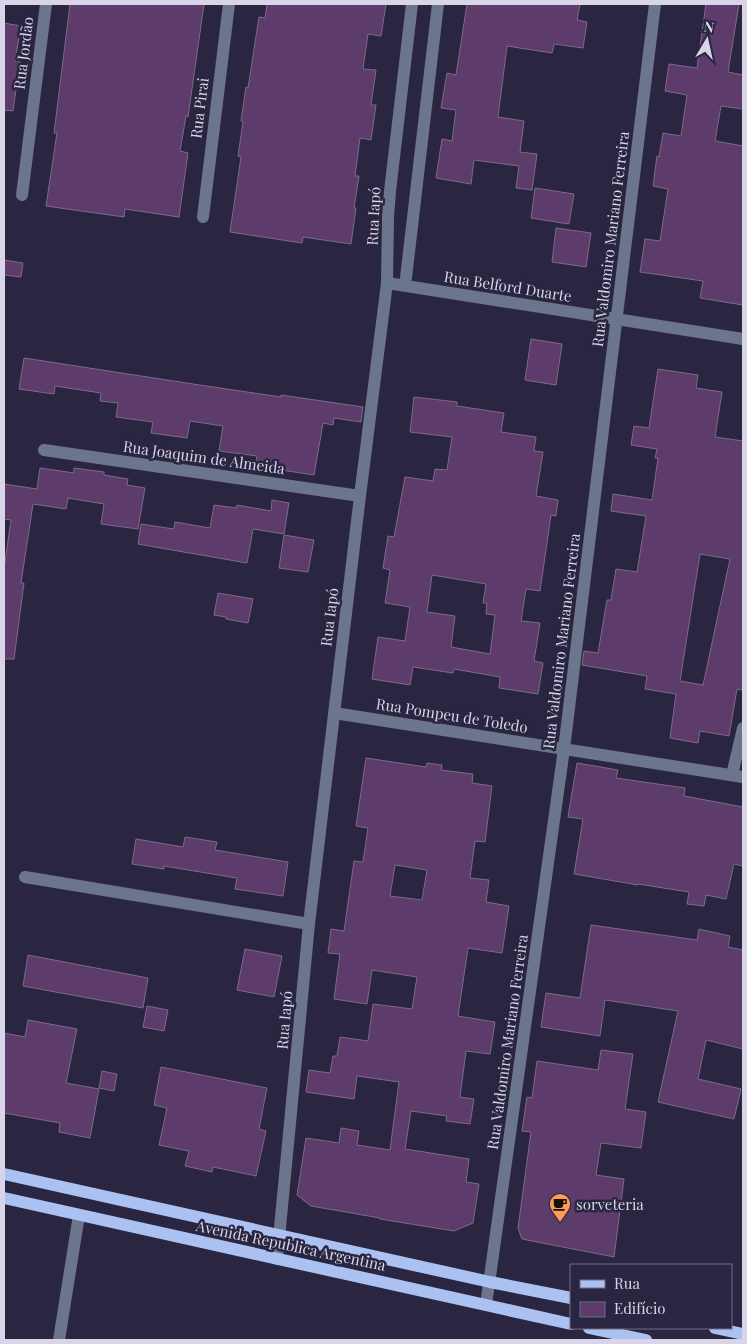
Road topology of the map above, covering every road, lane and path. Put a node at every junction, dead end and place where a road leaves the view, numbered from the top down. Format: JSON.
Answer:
{"nodes":[{"id":1,"x":46,"y":4,"type":"edge"},
{"id":2,"x":229,"y":4,"type":"edge"},
{"id":3,"x":412,"y":4,"type":"edge"},
{"id":4,"x":438,"y":4,"type":"edge"},
{"id":5,"x":655,"y":4,"type":"edge"},
{"id":6,"x":22,"y":195,"type":"dead end"},
{"id":7,"x":202,"y":217,"type":"dead end"},
{"id":8,"x":387,"y":283,"type":"junction"},
{"id":9,"x":405,"y":286,"type":"junction"},
{"id":10,"x":617,"y":319,"type":"junction"},
{"id":11,"x":743,"y":339,"type":"edge"},
{"id":12,"x":44,"y":450,"type":"dead end"},
{"id":13,"x":360,"y":496,"type":"junction"},
{"id":14,"x":334,"y":713,"type":"junction"},
{"id":15,"x":743,"y":728,"type":"edge"},
{"id":16,"x":564,"y":749,"type":"junction"},
{"id":17,"x":738,"y":776,"type":"edge"},
{"id":18,"x":24,"y":877,"type":"dead end"},
{"id":19,"x":309,"y":924,"type":"junction"},
{"id":20,"x":4,"y":1174,"type":"edge"},
{"id":21,"x":4,"y":1198,"type":"edge"},
{"id":22,"x":79,"y":1215,"type":"junction"},
{"id":23,"x":280,"y":1235,"type":"junction"},
{"id":24,"x":277,"y":1259,"type":"junction"},
{"id":25,"x":490,"y":1282,"type":"junction"},
{"id":26,"x":570,"y":1298,"type":"edge"},
{"id":27,"x":486,"y":1305,"type":"junction"},
{"id":28,"x":570,"y":1324,"type":"edge"},
{"id":29,"x":594,"y":1329,"type":"edge"},
{"id":30,"x":720,"y":1329,"type":"edge"},
{"id":31,"x":743,"y":1334,"type":"edge"},
{"id":32,"x":59,"y":1340,"type":"edge"},
{"id":33,"x":646,"y":1340,"type":"edge"}],
"edges":[{"from":1,"to":6,"type":"street","name":"Rua Jordão"},
{"from":2,"to":7,"type":"street","name":"Rua Pirai"},
{"from":3,"to":8,"type":"street","name":"Rua Iapó"},
{"from":4,"to":9,"type":"street"},
{"from":5,"to":10,"type":"street","name":"Rua Valdomiro Mariano Ferreira"},
{"from":8,"to":9,"type":"street","name":"Rua Belford Duarte"},
{"from":8,"to":13,"type":"street","name":"Rua Iapó"},
{"from":9,"to":10,"type":"street","name":"Rua Belford Duarte"},
{"from":10,"to":11,"type":"street","name":"Rua Belford Duarte"},
{"from":10,"to":16,"type":"street","name":"Rua Valdomiro Mariano Ferreira"},
{"from":12,"to":13,"type":"street","name":"Rua Joaquim de Almeida"},
{"from":13,"to":14,"type":"street","name":"Rua Iapó"},
{"from":14,"to":16,"type":"street","name":"Rua Pompeu de Toledo"},
{"from":14,"to":19,"type":"street","name":"Rua Iapó"},
{"from":15,"to":17,"type":"street"},
{"from":16,"to":17,"type":"street","name":"Rua Pompeu de Toledo"},
{"from":16,"to":25,"type":"street","name":"Rua Valdomiro Mariano Ferreira"},
{"from":18,"to":19,"type":"street"},
{"from":19,"to":23,"type":"street","name":"Rua Iapó"},
{"from":20,"to":23,"type":"main road","name":"Avenida Republica Argentina"},
{"from":21,"to":22,"type":"main road","name":"Avenida Republica Argentina"},
{"from":22,"to":24,"type":"main road","name":"Avenida Republica Argentina"},
{"from":22,"to":32,"type":"street"},
{"from":23,"to":24,"type":"street","name":"Rua Iapó"},
{"from":23,"to":25,"type":"main road","name":"Avenida Republica Argentina"},
{"from":24,"to":27,"type":"main road","name":"Avenida Republica Argentina"},
{"from":25,"to":26,"type":"main road","name":"Avenida Republica Argentina"},
{"from":25,"to":27,"type":"street","name":"Rua Valdomiro Mariano Ferreira"},
{"from":27,"to":28,"type":"main road","name":"Avenida Republica Argentina"},
{"from":29,"to":33,"type":"main road"},
{"from":30,"to":31,"type":"main road"}]}
